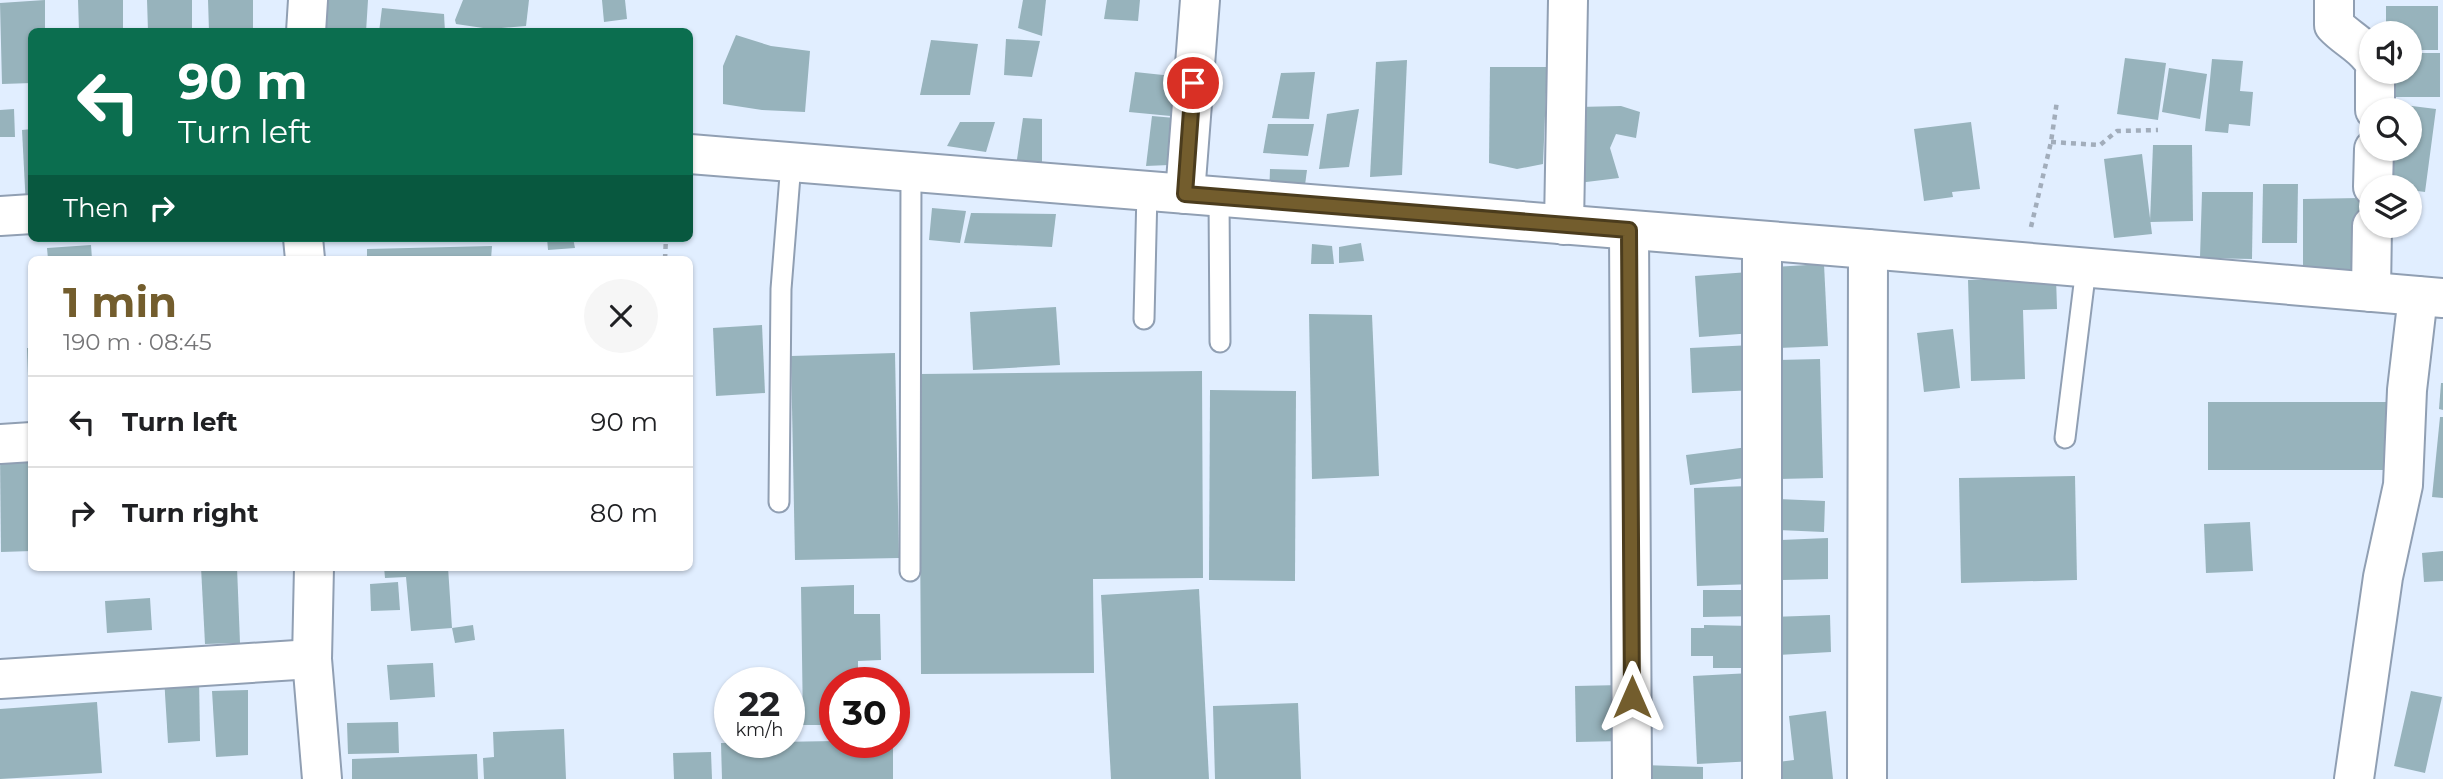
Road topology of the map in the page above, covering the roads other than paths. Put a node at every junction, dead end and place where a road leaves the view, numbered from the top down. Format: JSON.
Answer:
{"nodes":[{"id":1,"x":308,"y":0,"type":"edge"},
{"id":2,"x":1200,"y":0,"type":"edge"},
{"id":3,"x":1568,"y":0,"type":"edge"},
{"id":4,"x":2334,"y":0,"type":"edge"},
{"id":5,"x":306,"y":28,"type":"edge"},
{"id":6,"x":2359,"y":44,"type":"edge"},
{"id":7,"x":693,"y":154,"type":"edge"},
{"id":8,"x":791,"y":163,"type":"junction"},
{"id":9,"x":911,"y":172,"type":"junction"},
{"id":10,"x":1147,"y":191,"type":"junction"},
{"id":11,"x":1202,"y":195,"type":"junction"},
{"id":12,"x":28,"y":215,"type":"edge"},
{"id":13,"x":0,"y":216,"type":"edge"},
{"id":14,"x":1564,"y":225,"type":"junction"},
{"id":15,"x":1629,"y":230,"type":"junction"},
{"id":16,"x":2372,"y":238,"type":"edge"},
{"id":17,"x":1762,"y":241,"type":"junction"},
{"id":18,"x":1868,"y":249,"type":"junction"},
{"id":19,"x":2086,"y":268,"type":"junction"},
{"id":20,"x":2371,"y":292,"type":"junction"},
{"id":21,"x":2430,"y":297,"type":"edge"},
{"id":22,"x":1144,"y":319,"type":"dead end"},
{"id":23,"x":1220,"y":342,"type":"dead end"},
{"id":24,"x":2065,"y":438,"type":"dead end"},
{"id":25,"x":28,"y":442,"type":"edge"},
{"id":26,"x":0,"y":444,"type":"edge"},
{"id":27,"x":779,"y":502,"type":"dead end"},
{"id":28,"x":314,"y":571,"type":"edge"},
{"id":29,"x":910,"y":571,"type":"dead end"},
{"id":30,"x":312,"y":659,"type":"junction"},
{"id":31,"x":0,"y":679,"type":"edge"},
{"id":32,"x":322,"y":779,"type":"edge"},
{"id":33,"x":1632,"y":779,"type":"edge"},
{"id":34,"x":1762,"y":779,"type":"edge"},
{"id":35,"x":1867,"y":779,"type":"edge"},
{"id":36,"x":2354,"y":779,"type":"edge"}],
"edges":[{"from":1,"to":5,"type":"street"},
{"from":2,"to":11,"type":"street"},
{"from":3,"to":14,"type":"street"},
{"from":4,"to":6,"type":"street"},
{"from":7,"to":8,"type":"street"},
{"from":8,"to":9,"type":"street"},
{"from":8,"to":27,"type":"lane"},
{"from":9,"to":10,"type":"street"},
{"from":9,"to":29,"type":"lane"},
{"from":10,"to":11,"type":"street"},
{"from":10,"to":22,"type":"lane"},
{"from":11,"to":14,"type":"street"},
{"from":11,"to":23,"type":"lane"},
{"from":12,"to":13,"type":"street"},
{"from":14,"to":15,"type":"street"},
{"from":15,"to":17,"type":"street"},
{"from":15,"to":33,"type":"street"},
{"from":16,"to":20,"type":"street"},
{"from":17,"to":18,"type":"street"},
{"from":17,"to":34,"type":"street"},
{"from":18,"to":19,"type":"street"},
{"from":18,"to":35,"type":"street"},
{"from":19,"to":20,"type":"street"},
{"from":19,"to":24,"type":"lane"},
{"from":20,"to":21,"type":"street"},
{"from":21,"to":36,"type":"street"},
{"from":25,"to":26,"type":"street"},
{"from":28,"to":30,"type":"street"},
{"from":30,"to":31,"type":"street"},
{"from":30,"to":32,"type":"street"}]}
